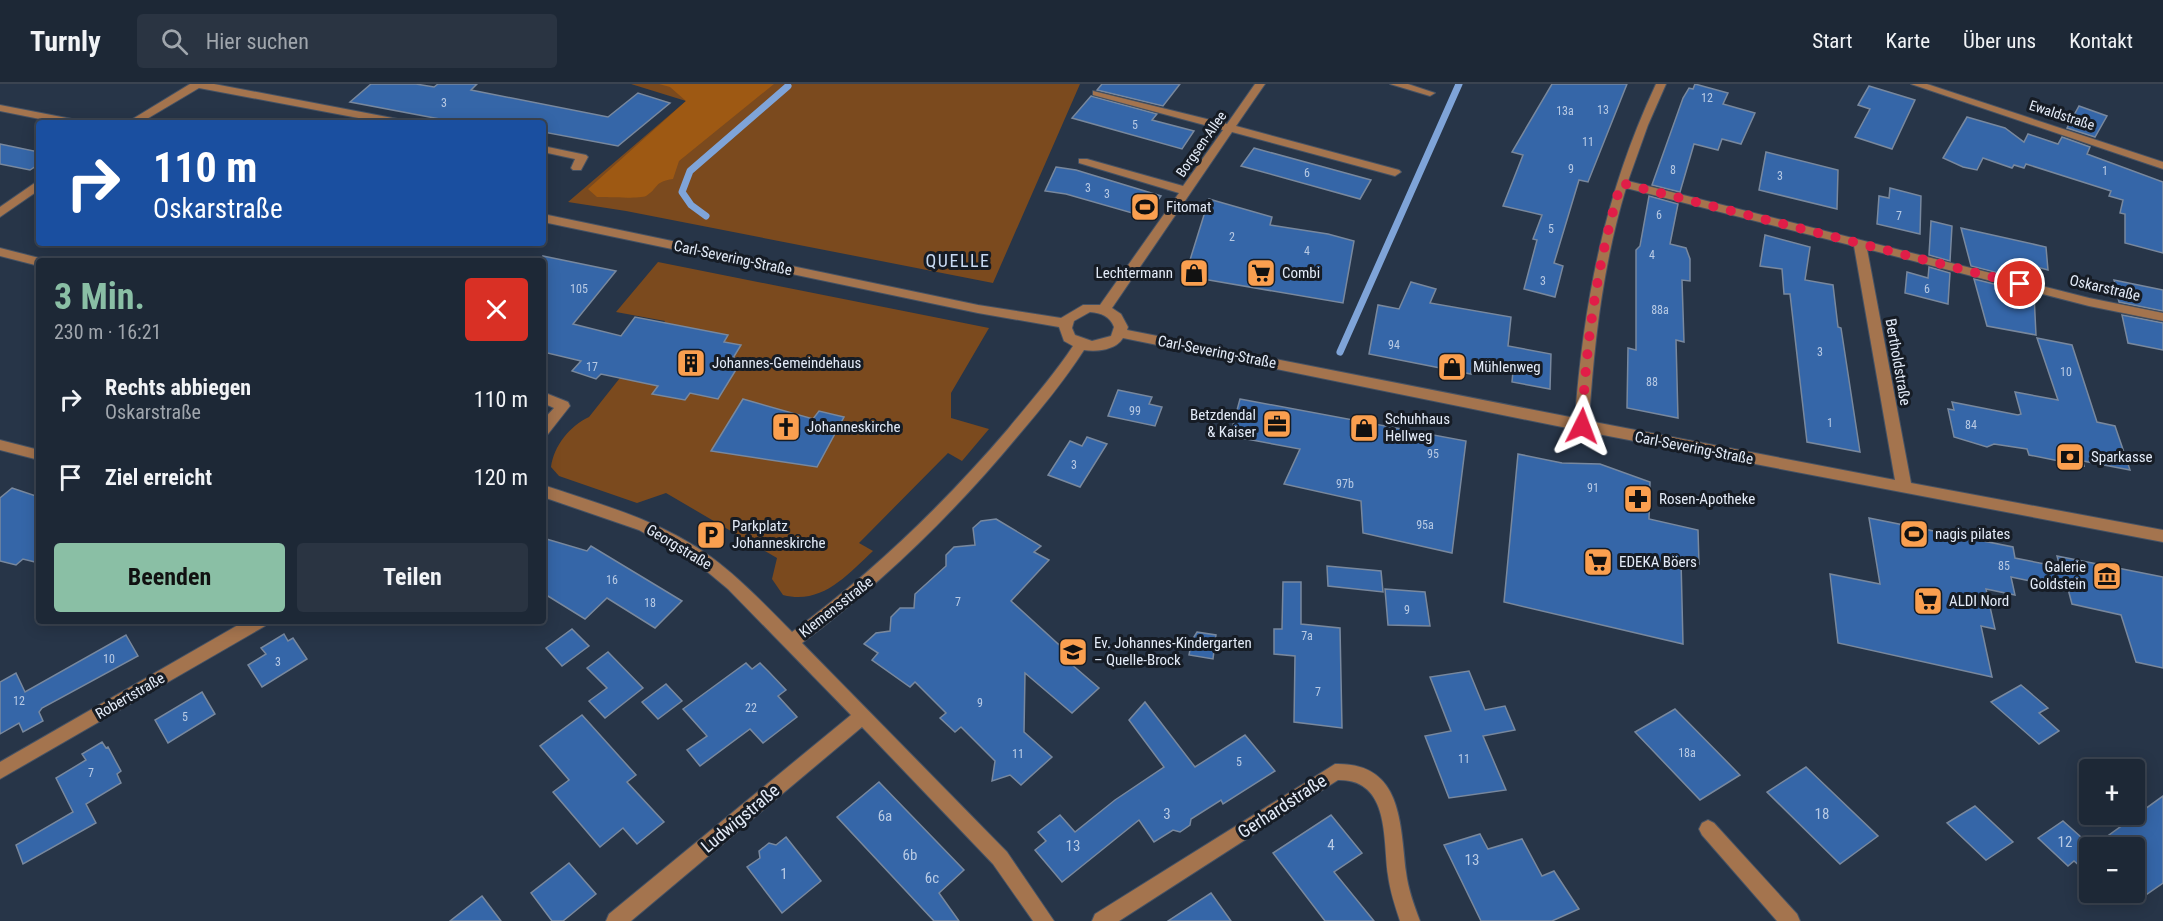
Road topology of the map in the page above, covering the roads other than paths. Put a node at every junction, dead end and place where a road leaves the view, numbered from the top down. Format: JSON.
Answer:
{"nodes":[{"id":1,"x":197,"y":84,"type":"edge"},
{"id":2,"x":1260,"y":84,"type":"edge"},
{"id":3,"x":1395,"y":84,"type":"edge"},
{"id":4,"x":1661,"y":84,"type":"edge"},
{"id":5,"x":1916,"y":84,"type":"edge"},
{"id":6,"x":1098,"y":93,"type":"dead end"},
{"id":7,"x":1430,"y":93,"type":"dead end"},
{"id":8,"x":0,"y":108,"type":"edge"},
{"id":9,"x":62,"y":120,"type":"edge"},
{"id":10,"x":137,"y":120,"type":"edge"},
{"id":11,"x":387,"y":120,"type":"edge"},
{"id":12,"x":1231,"y":128,"type":"junction"},
{"id":13,"x":546,"y":150,"type":"edge"},
{"id":14,"x":1083,"y":161,"type":"dead end"},
{"id":15,"x":2163,"y":166,"type":"edge"},
{"id":16,"x":576,"y":168,"type":"dead end"},
{"id":17,"x":1395,"y":172,"type":"dead end"},
{"id":18,"x":1621,"y":183,"type":"junction"},
{"id":19,"x":36,"y":186,"type":"edge"},
{"id":20,"x":1186,"y":191,"type":"junction"},
{"id":21,"x":0,"y":213,"type":"edge"},
{"id":22,"x":546,"y":219,"type":"edge"},
{"id":23,"x":1859,"y":242,"type":"junction"},
{"id":24,"x":0,"y":252,"type":"edge"},
{"id":25,"x":36,"y":261,"type":"edge"},
{"id":26,"x":1104,"y":309,"type":"junction"},
{"id":27,"x":2163,"y":317,"type":"edge"},
{"id":28,"x":1065,"y":323,"type":"junction"},
{"id":29,"x":1120,"y":333,"type":"junction"},
{"id":30,"x":1081,"y":344,"type":"junction"},
{"id":31,"x":546,"y":398,"type":"edge"},
{"id":32,"x":546,"y":426,"type":"edge"},
{"id":33,"x":1582,"y":426,"type":"junction"},
{"id":34,"x":0,"y":445,"type":"edge"},
{"id":35,"x":36,"y":454,"type":"edge"},
{"id":36,"x":1904,"y":488,"type":"junction"},
{"id":37,"x":546,"y":492,"type":"edge"},
{"id":38,"x":2163,"y":536,"type":"edge"},
{"id":39,"x":254,"y":624,"type":"edge"},
{"id":40,"x":792,"y":641,"type":"junction"},
{"id":41,"x":864,"y":715,"type":"junction"},
{"id":42,"x":0,"y":771,"type":"edge"},
{"id":43,"x":1708,"y":829,"type":"dead end"},
{"id":44,"x":616,"y":921,"type":"edge"},
{"id":45,"x":1044,"y":921,"type":"edge"},
{"id":46,"x":1102,"y":921,"type":"edge"},
{"id":47,"x":1410,"y":921,"type":"edge"},
{"id":48,"x":1790,"y":921,"type":"edge"}],
"edges":[{"from":1,"to":10,"type":"street"},
{"from":1,"to":11,"type":"street"},
{"from":2,"to":12,"type":"street","name":"Borgsen-Allee"},
{"from":3,"to":7,"type":"street"},
{"from":4,"to":18,"type":"street"},
{"from":5,"to":15,"type":"street","name":"Ewaldstraße"},
{"from":6,"to":12,"type":"street"},
{"from":8,"to":9,"type":"street"},
{"from":12,"to":17,"type":"street"},
{"from":12,"to":20,"type":"street","name":"Borgsen-Allee"},
{"from":13,"to":16,"type":"street"},
{"from":14,"to":20,"type":"street"},
{"from":18,"to":23,"type":"street","name":"Oskarstraße"},
{"from":18,"to":33,"type":"street"},
{"from":19,"to":21,"type":"street"},
{"from":20,"to":26,"type":"street","name":"Borgsen-Allee"},
{"from":22,"to":28,"type":"street","name":"Carl-Severing-Straße"},
{"from":23,"to":27,"type":"street","name":"Oskarstraße"},
{"from":23,"to":36,"type":"street","name":"Bertholdstraße"},
{"from":24,"to":25,"type":"street"},
{"from":26,"to":28,"type":"street"},
{"from":26,"to":29,"type":"street"},
{"from":28,"to":30,"type":"street"},
{"from":29,"to":30,"type":"street"},
{"from":29,"to":33,"type":"street","name":"Carl-Severing-Straße"},
{"from":30,"to":40,"type":"street","name":"Klemensstraße"},
{"from":31,"to":32,"type":"street"},
{"from":33,"to":36,"type":"street","name":"Carl-Severing-Straße"},
{"from":34,"to":35,"type":"street"},
{"from":36,"to":38,"type":"street","name":"Carl-Severing-Straße"},
{"from":37,"to":40,"type":"street","name":"Georgstraße"},
{"from":39,"to":42,"type":"street","name":"Robertstraße"},
{"from":40,"to":41,"type":"street","name":"Klemensstraße"},
{"from":41,"to":44,"type":"street","name":"Ludwigstraße"},
{"from":41,"to":45,"type":"street","name":"Klemensstraße"},
{"from":43,"to":48,"type":"street"},
{"from":46,"to":47,"type":"street","name":"Gerhardstraße"}]}
